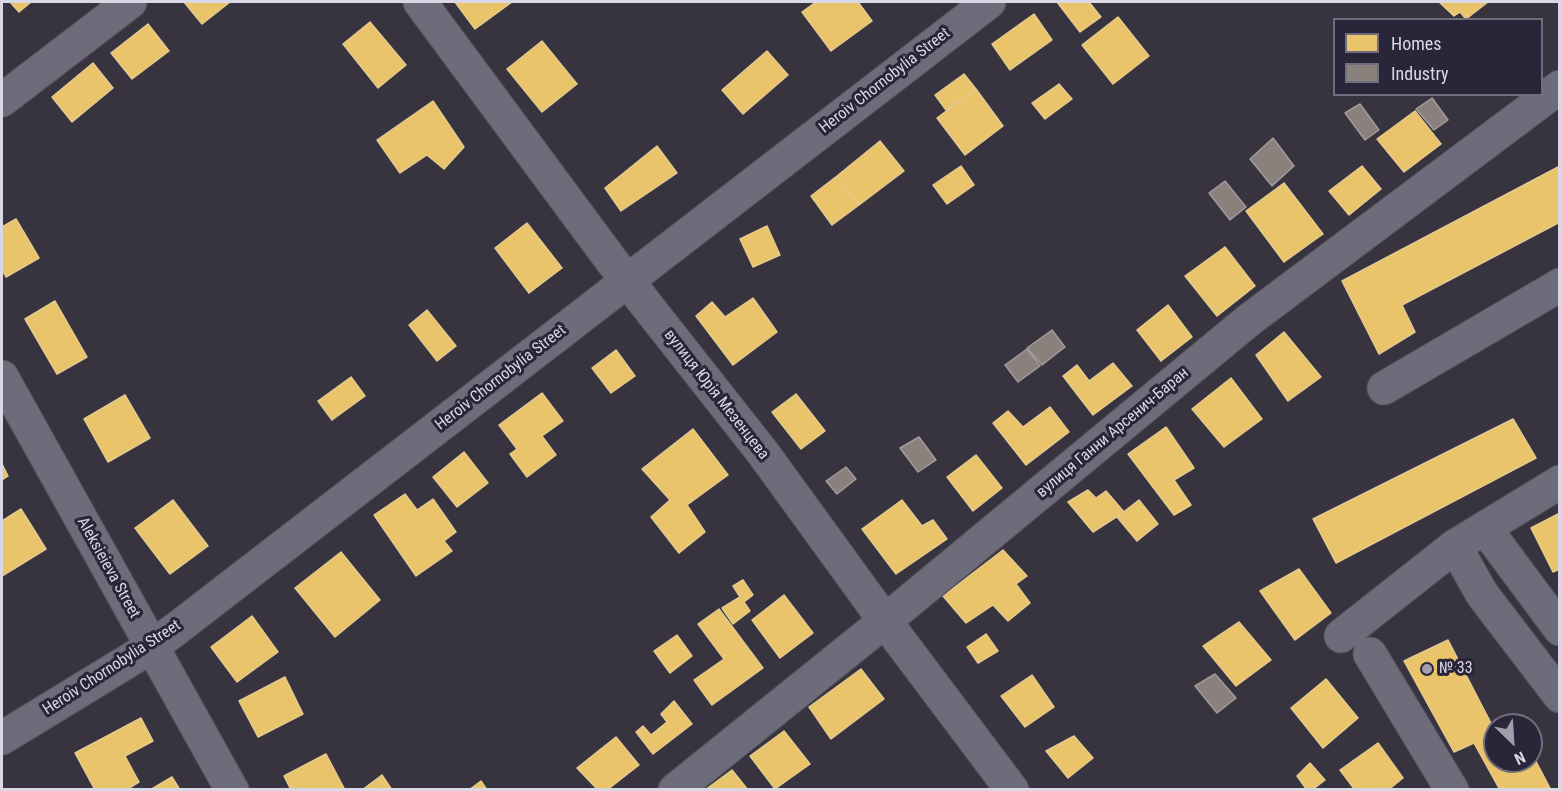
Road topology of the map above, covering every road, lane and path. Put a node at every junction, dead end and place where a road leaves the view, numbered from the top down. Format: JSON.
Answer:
{"nodes":[{"id":1,"x":130,"y":2,"type":"edge"},
{"id":2,"x":420,"y":2,"type":"edge"},
{"id":3,"x":989,"y":2,"type":"edge"},
{"id":4,"x":1560,"y":87,"type":"edge"},
{"id":5,"x":2,"y":100,"type":"edge"},
{"id":6,"x":628,"y":280,"type":"junction"},
{"id":7,"x":1560,"y":285,"type":"edge"},
{"id":8,"x":2,"y":377,"type":"edge"},
{"id":9,"x":1384,"y":388,"type":"dead end"},
{"id":10,"x":1560,"y":482,"type":"edge"},
{"id":11,"x":1485,"y":528,"type":"junction"},
{"id":12,"x":1455,"y":546,"type":"junction"},
{"id":13,"x":885,"y":621,"type":"junction"},
{"id":14,"x":1560,"y":629,"type":"edge"},
{"id":15,"x":1341,"y":636,"type":"dead end"},
{"id":16,"x":151,"y":647,"type":"junction"},
{"id":17,"x":1370,"y":654,"type":"dead end"},
{"id":18,"x":1560,"y":696,"type":"edge"},
{"id":19,"x":2,"y":738,"type":"edge"},
{"id":20,"x":232,"y":789,"type":"edge"},
{"id":21,"x":675,"y":789,"type":"edge"},
{"id":22,"x":1012,"y":789,"type":"edge"},
{"id":23,"x":1452,"y":789,"type":"edge"}],
"edges":[{"from":1,"to":5,"type":"street"},
{"from":2,"to":6,"type":"street","name":"вулиця Юрія Мезенцева"},
{"from":3,"to":6,"type":"main road","name":"Heroiv Chornobylia Street"},
{"from":4,"to":13,"type":"street","name":"вулиця Ганни Арсенич-Баран"},
{"from":6,"to":13,"type":"street","name":"вулиця Юрія Мезенцева"},
{"from":6,"to":16,"type":"main road","name":"Heroiv Chornobylia Street"},
{"from":7,"to":9,"type":"street"},
{"from":8,"to":16,"type":"street","name":"Aleksieieva Street"},
{"from":10,"to":11,"type":"street"},
{"from":11,"to":12,"type":"street"},
{"from":11,"to":14,"type":"street"},
{"from":12,"to":15,"type":"street"},
{"from":12,"to":18,"type":"street"},
{"from":13,"to":21,"type":"street","name":"вулиця Ганни Арсенич-Баран"},
{"from":13,"to":22,"type":"street","name":"вулиця Юрія Мезенцева"},
{"from":16,"to":19,"type":"main road","name":"Heroiv Chornobylia Street"},
{"from":16,"to":20,"type":"street","name":"Aleksieieva Street"},
{"from":17,"to":23,"type":"street"}]}
